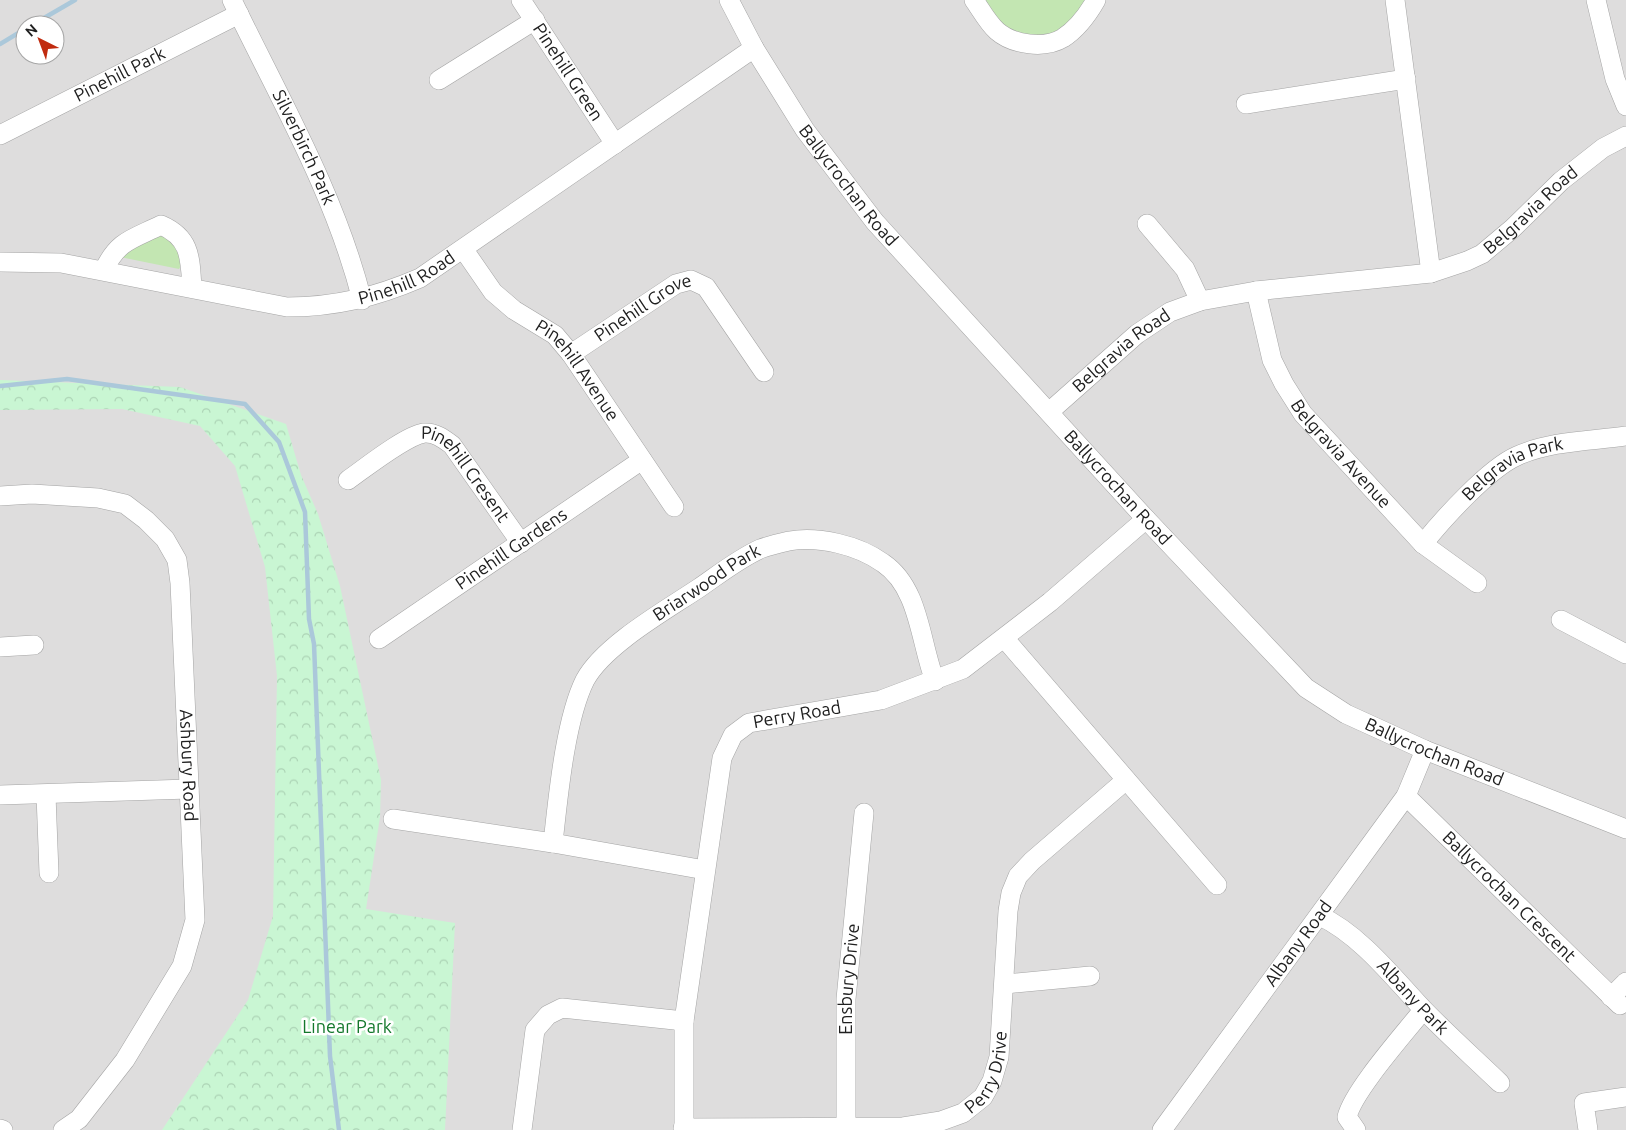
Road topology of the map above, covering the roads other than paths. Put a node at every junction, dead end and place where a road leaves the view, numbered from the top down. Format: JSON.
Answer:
{"nodes":[{"id":1,"x":521,"y":0,"type":"edge"},
{"id":2,"x":729,"y":0,"type":"edge"},
{"id":3,"x":974,"y":0,"type":"edge"},
{"id":4,"x":1096,"y":0,"type":"edge"},
{"id":5,"x":1395,"y":0,"type":"edge"},
{"id":6,"x":1596,"y":0,"type":"edge"},
{"id":7,"x":236,"y":7,"type":"edge"},
{"id":8,"x":535,"y":20,"type":"junction"},
{"id":9,"x":754,"y":48,"type":"junction"},
{"id":10,"x":1406,"y":79,"type":"junction"},
{"id":11,"x":439,"y":80,"type":"dead end"},
{"id":12,"x":1246,"y":104,"type":"dead end"},
{"id":13,"x":1626,"y":106,"type":"edge"},
{"id":14,"x":0,"y":135,"type":"edge"},
{"id":15,"x":1626,"y":136,"type":"edge"},
{"id":16,"x":615,"y":144,"type":"junction"},
{"id":17,"x":1147,"y":224,"type":"dead end"},
{"id":18,"x":464,"y":250,"type":"junction"},
{"id":19,"x":0,"y":262,"type":"edge"},
{"id":20,"x":104,"y":270,"type":"junction"},
{"id":21,"x":1431,"y":273,"type":"junction"},
{"id":22,"x":192,"y":288,"type":"junction"},
{"id":23,"x":1256,"y":291,"type":"junction"},
{"id":24,"x":362,"y":300,"type":"junction"},
{"id":25,"x":1200,"y":301,"type":"junction"},
{"id":26,"x":572,"y":354,"type":"junction"},
{"id":27,"x":764,"y":372,"type":"dead end"},
{"id":28,"x":1049,"y":412,"type":"junction"},
{"id":29,"x":1626,"y":436,"type":"edge"},
{"id":30,"x":642,"y":460,"type":"junction"},
{"id":31,"x":348,"y":480,"type":"dead end"},
{"id":32,"x":0,"y":496,"type":"edge"},
{"id":33,"x":674,"y":507,"type":"dead end"},
{"id":34,"x":1146,"y":519,"type":"junction"},
{"id":35,"x":521,"y":543,"type":"junction"},
{"id":36,"x":1423,"y":544,"type":"junction"},
{"id":37,"x":1477,"y":583,"type":"dead end"},
{"id":38,"x":1561,"y":620,"type":"dead end"},
{"id":39,"x":380,"y":639,"type":"dead end"},
{"id":40,"x":1005,"y":639,"type":"junction"},
{"id":41,"x":34,"y":645,"type":"dead end"},
{"id":42,"x":0,"y":647,"type":"edge"},
{"id":43,"x":1626,"y":654,"type":"edge"},
{"id":44,"x":935,"y":682,"type":"junction"},
{"id":45,"x":1425,"y":750,"type":"junction"},
{"id":46,"x":1126,"y":780,"type":"junction"},
{"id":47,"x":189,"y":789,"type":"junction"},
{"id":48,"x":0,"y":795,"type":"edge"},
{"id":49,"x":46,"y":795,"type":"junction"},
{"id":50,"x":1406,"y":796,"type":"junction"},
{"id":51,"x":393,"y":819,"type":"dead end"},
{"id":52,"x":856,"y":823,"type":"dead end"},
{"id":53,"x":1626,"y":828,"type":"edge"},
{"id":54,"x":552,"y":843,"type":"junction"},
{"id":55,"x":705,"y":870,"type":"junction"},
{"id":56,"x":49,"y":873,"type":"dead end"},
{"id":57,"x":1217,"y":885,"type":"dead end"},
{"id":58,"x":1320,"y":916,"type":"junction"},
{"id":59,"x":1090,"y":976,"type":"dead end"},
{"id":60,"x":1626,"y":982,"type":"edge"},
{"id":61,"x":1005,"y":984,"type":"junction"},
{"id":62,"x":1423,"y":1010,"type":"junction"},
{"id":63,"x":684,"y":1020,"type":"junction"},
{"id":64,"x":1500,"y":1083,"type":"dead end"},
{"id":65,"x":1626,"y":1097,"type":"edge"},
{"id":66,"x":684,"y":1129,"type":"edge"},
{"id":67,"x":846,"y":1129,"type":"edge"},
{"id":68,"x":63,"y":1130,"type":"edge"},
{"id":69,"x":522,"y":1130,"type":"edge"},
{"id":70,"x":1162,"y":1130,"type":"edge"},
{"id":71,"x":1356,"y":1130,"type":"edge"},
{"id":72,"x":1588,"y":1130,"type":"edge"}],
"edges":[{"from":1,"to":8,"type":"street","name":"Pinehill Green"},
{"from":2,"to":9,"type":"street","name":"Ballycrochan Road"},
{"from":3,"to":4,"type":"street"},
{"from":5,"to":10,"type":"street"},
{"from":6,"to":13,"type":"street"},
{"from":7,"to":14,"type":"street","name":"Pinehill Park"},
{"from":7,"to":24,"type":"street","name":"Silverbirch Park"},
{"from":8,"to":11,"type":"street"},
{"from":8,"to":16,"type":"street","name":"Pinehill Green"},
{"from":9,"to":16,"type":"street","name":"Pinehill Road"},
{"from":9,"to":28,"type":"street","name":"Ballycrochan Road"},
{"from":10,"to":12,"type":"street"},
{"from":10,"to":21,"type":"street"},
{"from":15,"to":21,"type":"street","name":"Belgravia Road"},
{"from":16,"to":18,"type":"street","name":"Pinehill Road"},
{"from":17,"to":25,"type":"street"},
{"from":18,"to":24,"type":"street","name":"Pinehill Road"},
{"from":18,"to":26,"type":"street","name":"Pinehill Avenue"},
{"from":19,"to":20,"type":"street","name":"Pinehill Road"},
{"from":20,"to":22,"type":"street","name":"Pinehill Road"},
{"from":20,"to":22,"type":"street"},
{"from":21,"to":23,"type":"street","name":"Belgravia Road"},
{"from":22,"to":24,"type":"street","name":"Pinehill Road"},
{"from":23,"to":25,"type":"street","name":"Belgravia Road"},
{"from":23,"to":36,"type":"street","name":"Belgravia Avenue"},
{"from":25,"to":28,"type":"street","name":"Belgravia Road"},
{"from":26,"to":27,"type":"street","name":"Pinehill Grove"},
{"from":26,"to":30,"type":"street","name":"Pinehill Avenue"},
{"from":28,"to":34,"type":"street","name":"Ballycrochan Road"},
{"from":29,"to":36,"type":"street","name":"Belgravia Park"},
{"from":30,"to":33,"type":"street","name":"Pinehill Avenue"},
{"from":30,"to":35,"type":"street","name":"Pinehill Gardens"},
{"from":31,"to":35,"type":"street","name":"Pinehill Cresent"},
{"from":32,"to":47,"type":"street","name":"Ashbury Road"},
{"from":34,"to":40,"type":"street","name":"Perry Road"},
{"from":34,"to":45,"type":"street","name":"Ballycrochan Road"},
{"from":35,"to":39,"type":"street","name":"Pinehill Gardens"},
{"from":36,"to":37,"type":"street","name":"Belgravia Avenue"},
{"from":38,"to":43,"type":"street"},
{"from":40,"to":44,"type":"street","name":"Perry Road"},
{"from":40,"to":46,"type":"street"},
{"from":41,"to":42,"type":"street"},
{"from":44,"to":54,"type":"street","name":"Briarwood Park"},
{"from":44,"to":55,"type":"street","name":"Perry Road"},
{"from":45,"to":50,"type":"street","name":"Albany Road"},
{"from":45,"to":53,"type":"street","name":"Ballycrochan Road"},
{"from":46,"to":57,"type":"street"},
{"from":46,"to":61,"type":"street","name":"Perry Drive"},
{"from":47,"to":49,"type":"street"},
{"from":47,"to":68,"type":"street","name":"Ashbury Road"},
{"from":48,"to":49,"type":"street"},
{"from":49,"to":56,"type":"street"},
{"from":50,"to":58,"type":"street","name":"Albany Road"},
{"from":50,"to":60,"type":"street","name":"Ballycrochan Crescent"},
{"from":51,"to":54,"type":"street"},
{"from":52,"to":67,"type":"street","name":"Ensbury Drive"},
{"from":54,"to":55,"type":"street"},
{"from":55,"to":63,"type":"street","name":"Perry Road"},
{"from":58,"to":62,"type":"street","name":"Albany Park"},
{"from":58,"to":70,"type":"street","name":"Albany Road"},
{"from":59,"to":61,"type":"street"},
{"from":61,"to":67,"type":"street","name":"Perry Drive"},
{"from":62,"to":64,"type":"street","name":"Albany Park"},
{"from":62,"to":71,"type":"street"},
{"from":63,"to":66,"type":"street","name":"Perry Road"},
{"from":63,"to":69,"type":"street"},
{"from":65,"to":72,"type":"street"},
{"from":66,"to":67,"type":"street","name":"Perry Drive"}]}
